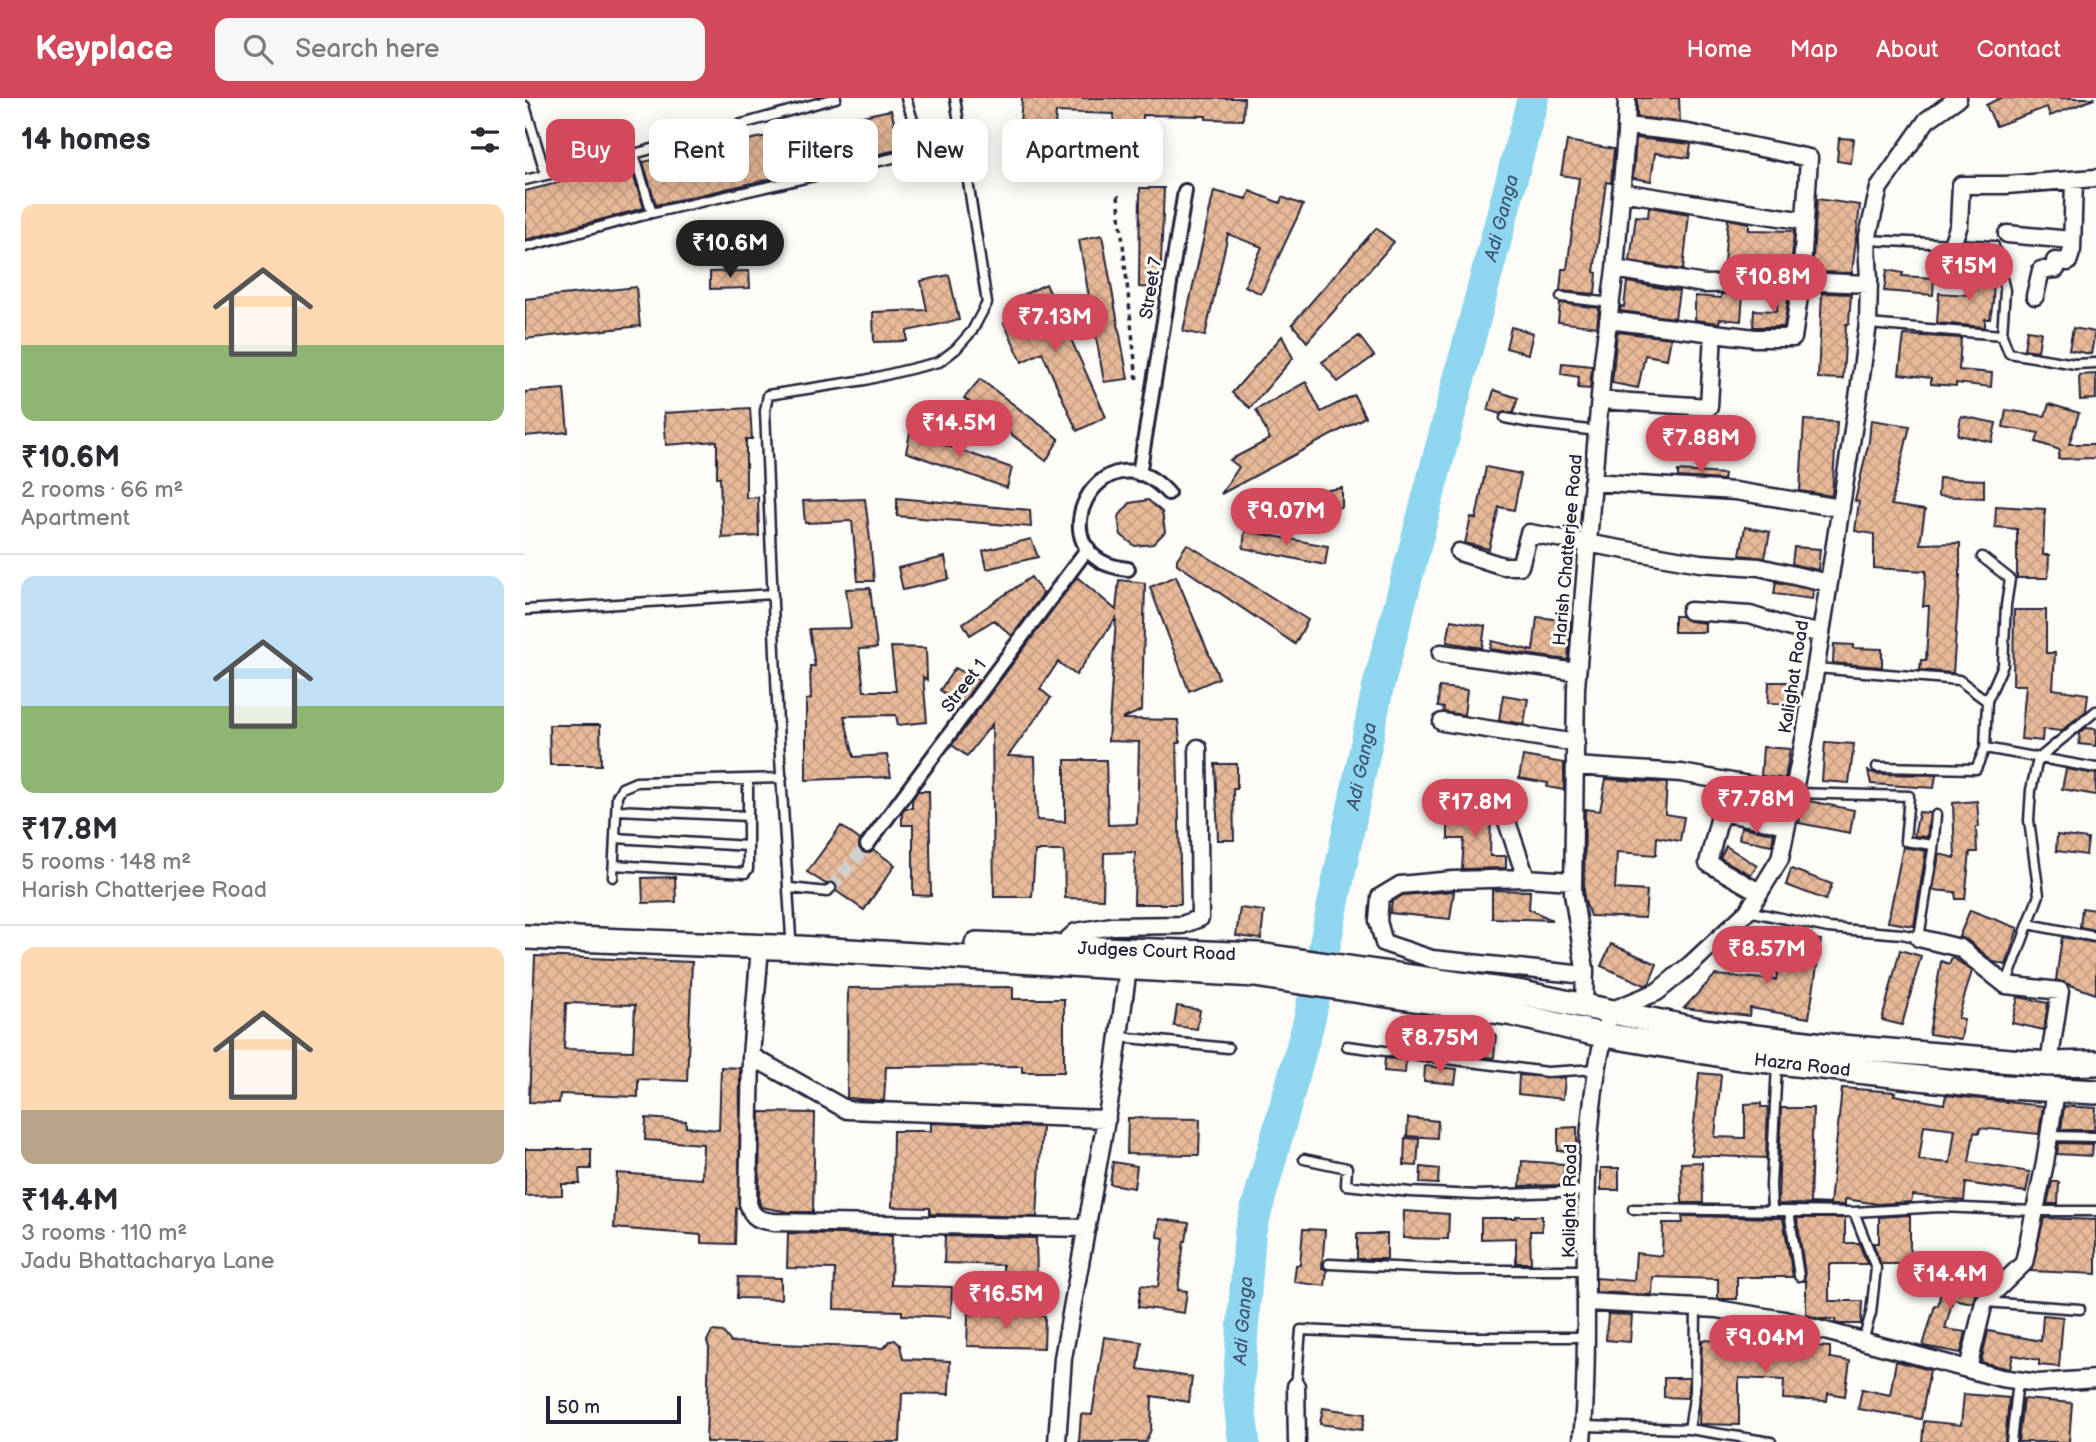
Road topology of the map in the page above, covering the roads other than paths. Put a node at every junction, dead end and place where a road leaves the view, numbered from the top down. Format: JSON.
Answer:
{"nodes":[{"id":1,"x":836,"y":98,"type":"edge"},
{"id":2,"x":906,"y":98,"type":"edge"},
{"id":3,"x":955,"y":98,"type":"edge"},
{"id":4,"x":1627,"y":98,"type":"edge"},
{"id":5,"x":1958,"y":98,"type":"edge"},
{"id":6,"x":1936,"y":105,"type":"edge"},
{"id":7,"x":525,"y":106,"type":"edge"},
{"id":8,"x":1626,"y":126,"type":"junction"},
{"id":9,"x":635,"y":154,"type":"edge"},
{"id":10,"x":635,"y":157,"type":"edge"},
{"id":11,"x":546,"y":175,"type":"joint"},
{"id":12,"x":2096,"y":178,"type":"edge"},
{"id":13,"x":525,"y":180,"type":"edge"},
{"id":14,"x":2074,"y":180,"type":"junction"},
{"id":15,"x":1185,"y":191,"type":"dead end"},
{"id":16,"x":1621,"y":192,"type":"junction"},
{"id":17,"x":652,"y":213,"type":"junction"},
{"id":18,"x":1805,"y":221,"type":"junction"},
{"id":19,"x":2007,"y":234,"type":"dead end"},
{"id":20,"x":1867,"y":240,"type":"junction"},
{"id":21,"x":2071,"y":240,"type":"junction"},
{"id":22,"x":1952,"y":244,"type":"junction"},
{"id":23,"x":525,"y":247,"type":"edge"},
{"id":24,"x":1615,"y":269,"type":"junction"},
{"id":25,"x":1801,"y":283,"type":"junction"},
{"id":26,"x":1869,"y":284,"type":"junction"},
{"id":27,"x":2035,"y":296,"type":"dead end"},
{"id":28,"x":1561,"y":298,"type":"dead end"},
{"id":29,"x":1611,"y":303,"type":"junction"},
{"id":30,"x":1608,"y":320,"type":"junction"},
{"id":31,"x":1868,"y":324,"type":"junction"},
{"id":32,"x":1713,"y":333,"type":"junction"},
{"id":33,"x":2002,"y":335,"type":"junction"},
{"id":34,"x":2096,"y":363,"type":"edge"},
{"id":35,"x":1599,"y":400,"type":"junction"},
{"id":36,"x":1505,"y":418,"type":"dead end"},
{"id":37,"x":1597,"y":431,"type":"junction"},
{"id":38,"x":1139,"y":474,"type":"junction"},
{"id":39,"x":1592,"y":482,"type":"junction"},
{"id":40,"x":1168,"y":493,"type":"dead end"},
{"id":41,"x":1841,"y":508,"type":"junction"},
{"id":42,"x":1587,"y":543,"type":"junction"},
{"id":43,"x":1088,"y":548,"type":"junction"},
{"id":44,"x":1459,"y":552,"type":"dead end"},
{"id":45,"x":1982,"y":557,"type":"dead end"},
{"id":46,"x":1128,"y":569,"type":"dead end"},
{"id":47,"x":1829,"y":583,"type":"junction"},
{"id":48,"x":773,"y":594,"type":"junction"},
{"id":49,"x":525,"y":610,"type":"edge"},
{"id":50,"x":1690,"y":611,"type":"dead end"},
{"id":51,"x":1821,"y":633,"type":"junction"},
{"id":52,"x":1441,"y":653,"type":"dead end"},
{"id":53,"x":1816,"y":668,"type":"junction"},
{"id":54,"x":1577,"y":672,"type":"junction"},
{"id":55,"x":1987,"y":701,"type":"junction"},
{"id":56,"x":2096,"y":711,"type":"edge"},
{"id":57,"x":1443,"y":722,"type":"dead end"},
{"id":58,"x":2085,"y":722,"type":"junction"},
{"id":59,"x":2096,"y":724,"type":"edge"},
{"id":60,"x":1576,"y":743,"type":"junction"},
{"id":61,"x":1198,"y":748,"type":"dead end"},
{"id":62,"x":1985,"y":748,"type":"junction"},
{"id":63,"x":2038,"y":759,"type":"junction"},
{"id":64,"x":1575,"y":766,"type":"junction"},
{"id":65,"x":1877,"y":767,"type":"dead end"},
{"id":66,"x":2096,"y":768,"type":"edge"},
{"id":67,"x":782,"y":778,"type":"junction"},
{"id":68,"x":748,"y":779,"type":"junction"},
{"id":69,"x":1794,"y":793,"type":"junction"},
{"id":70,"x":617,"y":810,"type":"junction"},
{"id":71,"x":1503,"y":810,"type":"dead end"},
{"id":72,"x":1936,"y":815,"type":"dead end"},
{"id":73,"x":748,"y":816,"type":"junction"},
{"id":74,"x":1787,"y":825,"type":"junction"},
{"id":75,"x":615,"y":838,"type":"junction"},
{"id":76,"x":867,"y":845,"type":"tunnel mouth"},
{"id":77,"x":1933,"y":845,"type":"junction"},
{"id":78,"x":748,"y":846,"type":"junction"},
{"id":79,"x":614,"y":865,"type":"junction"},
{"id":80,"x":613,"y":877,"type":"dead end"},
{"id":81,"x":1526,"y":878,"type":"junction"},
{"id":82,"x":1573,"y":881,"type":"junction"},
{"id":83,"x":790,"y":888,"type":"junction"},
{"id":84,"x":831,"y":888,"type":"dead end"},
{"id":85,"x":1759,"y":892,"type":"junction"},
{"id":86,"x":1748,"y":911,"type":"junction"},
{"id":87,"x":2028,"y":923,"type":"junction"},
{"id":88,"x":525,"y":927,"type":"edge"},
{"id":89,"x":525,"y":937,"type":"edge"},
{"id":90,"x":791,"y":937,"type":"junction"},
{"id":91,"x":2096,"y":937,"type":"edge"},
{"id":92,"x":1919,"y":938,"type":"junction"},
{"id":93,"x":760,"y":947,"type":"junction"},
{"id":94,"x":1059,"y":947,"type":"junction"},
{"id":95,"x":1123,"y":961,"type":"junction"},
{"id":96,"x":1585,"y":975,"type":"junction"},
{"id":97,"x":2006,"y":985,"type":"junction"},
{"id":98,"x":1518,"y":1004,"type":"junction"},
{"id":99,"x":1584,"y":1006,"type":"junction"},
{"id":100,"x":1610,"y":1011,"type":"junction"},
{"id":101,"x":1603,"y":1035,"type":"junction"},
{"id":102,"x":1119,"y":1037,"type":"junction"},
{"id":103,"x":1347,"y":1046,"type":"dead end"},
{"id":104,"x":1228,"y":1048,"type":"dead end"},
{"id":105,"x":751,"y":1056,"type":"junction"},
{"id":106,"x":1777,"y":1063,"type":"junction"},
{"id":107,"x":2096,"y":1063,"type":"edge"},
{"id":108,"x":2049,"y":1064,"type":"junction"},
{"id":109,"x":1597,"y":1069,"type":"junction"},
{"id":110,"x":2056,"y":1090,"type":"junction"},
{"id":111,"x":2096,"y":1092,"type":"edge"},
{"id":112,"x":1107,"y":1119,"type":"junction"},
{"id":113,"x":2049,"y":1136,"type":"junction"},
{"id":114,"x":2096,"y":1137,"type":"edge"},
{"id":115,"x":1304,"y":1159,"type":"dead end"},
{"id":116,"x":1587,"y":1191,"type":"junction"},
{"id":117,"x":1633,"y":1209,"type":"dead end"},
{"id":118,"x":1772,"y":1211,"type":"junction"},
{"id":119,"x":1789,"y":1211,"type":"junction"},
{"id":120,"x":2035,"y":1211,"type":"junction"},
{"id":121,"x":2096,"y":1211,"type":"edge"},
{"id":122,"x":1854,"y":1212,"type":"junction"},
{"id":123,"x":1087,"y":1228,"type":"junction"},
{"id":124,"x":1329,"y":1264,"type":"dead end"},
{"id":125,"x":1587,"y":1270,"type":"junction"},
{"id":126,"x":1799,"y":1276,"type":"dead end"},
{"id":127,"x":1587,"y":1302,"type":"junction"},
{"id":128,"x":1984,"y":1302,"type":"junction"},
{"id":129,"x":1696,"y":1308,"type":"junction"},
{"id":130,"x":2080,"y":1309,"type":"dead end"},
{"id":131,"x":1587,"y":1337,"type":"junction"},
{"id":132,"x":1863,"y":1341,"type":"junction"},
{"id":133,"x":1968,"y":1369,"type":"junction"},
{"id":134,"x":2096,"y":1379,"type":"edge"},
{"id":135,"x":2018,"y":1381,"type":"junction"},
{"id":136,"x":1296,"y":1387,"type":"joint"},
{"id":137,"x":1689,"y":1429,"type":"junction"},
{"id":138,"x":1583,"y":1434,"type":"edge"},
{"id":139,"x":1057,"y":1442,"type":"edge"},
{"id":140,"x":1297,"y":1442,"type":"edge"},
{"id":141,"x":1771,"y":1442,"type":"edge"},
{"id":142,"x":2011,"y":1442,"type":"edge"}],
"edges":[{"from":1,"to":9,"type":"lane"},
{"from":2,"to":17,"type":"lane"},
{"from":3,"to":48,"type":"lane"},
{"from":4,"to":8,"type":"street","name":"Harish Chatterjee Road"},
{"from":5,"to":6,"type":"street","name":"Kalighat Road"},
{"from":6,"to":20,"type":"street","name":"Kalighat Road"},
{"from":7,"to":11,"type":"lane"},
{"from":8,"to":16,"type":"street","name":"Harish Chatterjee Road"},
{"from":8,"to":18,"type":"street"},
{"from":10,"to":17,"type":"lane"},
{"from":11,"to":13,"type":"lane"},
{"from":12,"to":14,"type":"street"},
{"from":14,"to":21,"type":"street"},
{"from":14,"to":22,"type":"street"},
{"from":15,"to":38,"type":"street","name":"Street 7"},
{"from":16,"to":18,"type":"street"},
{"from":16,"to":24,"type":"street","name":"Harish Chatterjee Road"},
{"from":17,"to":23,"type":"lane"},
{"from":18,"to":25,"type":"street"},
{"from":19,"to":21,"type":"street"},
{"from":20,"to":22,"type":"lane"},
{"from":20,"to":26,"type":"street","name":"Kalighat Road"},
{"from":21,"to":27,"type":"street"},
{"from":22,"to":33,"type":"lane"},
{"from":24,"to":25,"type":"street"},
{"from":24,"to":29,"type":"street","name":"Harish Chatterjee Road"},
{"from":25,"to":26,"type":"street"},
{"from":25,"to":32,"type":"street"},
{"from":26,"to":31,"type":"street","name":"Kalighat Road"},
{"from":28,"to":29,"type":"lane"},
{"from":29,"to":30,"type":"street","name":"Harish Chatterjee Road"},
{"from":30,"to":32,"type":"street"},
{"from":30,"to":35,"type":"street","name":"Harish Chatterjee Road"},
{"from":31,"to":33,"type":"lane"},
{"from":31,"to":41,"type":"street","name":"Kalighat Road"},
{"from":32,"to":35,"type":"street"},
{"from":33,"to":34,"type":"lane"},
{"from":35,"to":37,"type":"street","name":"Harish Chatterjee Road"},
{"from":36,"to":37,"type":"lane"},
{"from":37,"to":39,"type":"street","name":"Harish Chatterjee Road"},
{"from":38,"to":40,"type":"street"},
{"from":38,"to":43,"type":"street"},
{"from":39,"to":41,"type":"street"},
{"from":39,"to":42,"type":"street","name":"Harish Chatterjee Road"},
{"from":41,"to":47,"type":"street","name":"Kalighat Road"},
{"from":42,"to":44,"type":"street"},
{"from":42,"to":47,"type":"street"},
{"from":42,"to":54,"type":"street","name":"Harish Chatterjee Road"},
{"from":43,"to":46,"type":"street"},
{"from":43,"to":76,"type":"street","name":"Street 1"},
{"from":45,"to":55,"type":"lane"},
{"from":47,"to":51,"type":"street","name":"Kalighat Road"},
{"from":48,"to":49,"type":"lane"},
{"from":48,"to":67,"type":"lane"},
{"from":50,"to":51,"type":"street"},
{"from":51,"to":53,"type":"street","name":"Kalighat Road"},
{"from":52,"to":54,"type":"street"},
{"from":53,"to":55,"type":"lane"},
{"from":53,"to":69,"type":"street","name":"Kalighat Road"},
{"from":54,"to":60,"type":"street","name":"Harish Chatterjee Road"},
{"from":55,"to":62,"type":"lane"},
{"from":56,"to":58,"type":"lane"},
{"from":57,"to":60,"type":"street"},
{"from":58,"to":59,"type":"lane"},
{"from":58,"to":63,"type":"lane"},
{"from":60,"to":64,"type":"street","name":"Harish Chatterjee Road"},
{"from":61,"to":94,"type":"street"},
{"from":62,"to":63,"type":"lane"},
{"from":62,"to":65,"type":"lane"},
{"from":63,"to":66,"type":"lane"},
{"from":63,"to":87,"type":"lane"},
{"from":64,"to":69,"type":"street"},
{"from":64,"to":82,"type":"street","name":"Harish Chatterjee Road"},
{"from":67,"to":68,"type":"lane"},
{"from":67,"to":83,"type":"lane"},
{"from":68,"to":70,"type":"lane"},
{"from":68,"to":73,"type":"lane"},
{"from":69,"to":74,"type":"street","name":"Kalighat Road"},
{"from":69,"to":77,"type":"lane"},
{"from":70,"to":73,"type":"lane"},
{"from":70,"to":75,"type":"lane"},
{"from":71,"to":81,"type":"street"},
{"from":72,"to":77,"type":"lane"},
{"from":73,"to":78,"type":"lane"},
{"from":74,"to":85,"type":"street","name":"Kalighat Road"},
{"from":74,"to":85,"type":"street"},
{"from":75,"to":78,"type":"lane"},
{"from":75,"to":79,"type":"lane"},
{"from":77,"to":92,"type":"lane"},
{"from":78,"to":79,"type":"lane"},
{"from":79,"to":80,"type":"lane"},
{"from":81,"to":82,"type":"street"},
{"from":81,"to":96,"type":"street"},
{"from":82,"to":96,"type":"street","name":"Harish Chatterjee Road"},
{"from":83,"to":84,"type":"lane"},
{"from":83,"to":90,"type":"lane"},
{"from":85,"to":86,"type":"street","name":"Kalighat Road"},
{"from":86,"to":92,"type":"lane"},
{"from":86,"to":100,"type":"street","name":"Kalighat Road"},
{"from":87,"to":91,"type":"lane"},
{"from":87,"to":97,"type":"lane"},
{"from":88,"to":90,"type":"main road","name":"Judges Court Road"},
{"from":89,"to":93,"type":"main road"},
{"from":90,"to":94,"type":"main road","name":"Judges Court Road"},
{"from":92,"to":97,"type":"street"},
{"from":93,"to":95,"type":"main road"},
{"from":93,"to":105,"type":"street"},
{"from":94,"to":95,"type":"main road","name":"Judges Court Road"},
{"from":95,"to":98,"type":"main road","name":"Judges Court Road"},
{"from":95,"to":102,"type":"street"},
{"from":96,"to":99,"type":"street","name":"Harish Chatterjee Road"},
{"from":97,"to":108,"type":"street"},
{"from":98,"to":99,"type":"main road","name":"Hazra Road"},
{"from":98,"to":101,"type":"main road","name":"Hazra Road"},
{"from":99,"to":100,"type":"main road","name":"Hazra Road"},
{"from":100,"to":101,"type":"street","name":"Kalighat Road"},
{"from":100,"to":108,"type":"main road","name":"Hazra Road"},
{"from":101,"to":106,"type":"main road","name":"Hazra Road"},
{"from":101,"to":109,"type":"street","name":"Kalighat Road"},
{"from":102,"to":104,"type":"lane"},
{"from":102,"to":112,"type":"street"},
{"from":103,"to":109,"type":"lane"},
{"from":105,"to":112,"type":"street"},
{"from":105,"to":123,"type":"street"},
{"from":106,"to":110,"type":"main road","name":"Hazra Road"},
{"from":106,"to":118,"type":"lane"},
{"from":107,"to":108,"type":"main road","name":"Hazra Road"},
{"from":109,"to":116,"type":"street","name":"Kalighat Road"},
{"from":110,"to":111,"type":"main road","name":"Hazra Road"},
{"from":110,"to":113,"type":"street"},
{"from":112,"to":123,"type":"street"},
{"from":113,"to":114,"type":"lane"},
{"from":113,"to":120,"type":"street"},
{"from":115,"to":116,"type":"lane"},
{"from":116,"to":125,"type":"street","name":"Kalighat Road"},
{"from":117,"to":118,"type":"lane"},
{"from":118,"to":119,"type":"lane"},
{"from":119,"to":122,"type":"lane"},
{"from":119,"to":126,"type":"lane"},
{"from":120,"to":121,"type":"lane"},
{"from":120,"to":122,"type":"lane"},
{"from":120,"to":128,"type":"street"},
{"from":122,"to":132,"type":"lane"},
{"from":123,"to":139,"type":"street"},
{"from":124,"to":125,"type":"lane"},
{"from":125,"to":127,"type":"street","name":"Kalighat Road"},
{"from":127,"to":129,"type":"street"},
{"from":127,"to":131,"type":"street","name":"Kalighat Road"},
{"from":128,"to":130,"type":"lane"},
{"from":128,"to":133,"type":"street"},
{"from":129,"to":132,"type":"street"},
{"from":129,"to":137,"type":"lane"},
{"from":131,"to":136,"type":"lane"},
{"from":131,"to":138,"type":"street","name":"Kalighat Road"},
{"from":132,"to":133,"type":"street"},
{"from":133,"to":135,"type":"street"},
{"from":134,"to":135,"type":"street"},
{"from":135,"to":142,"type":"lane"},
{"from":136,"to":140,"type":"street"},
{"from":137,"to":138,"type":"lane"},
{"from":137,"to":141,"type":"lane"}]}
